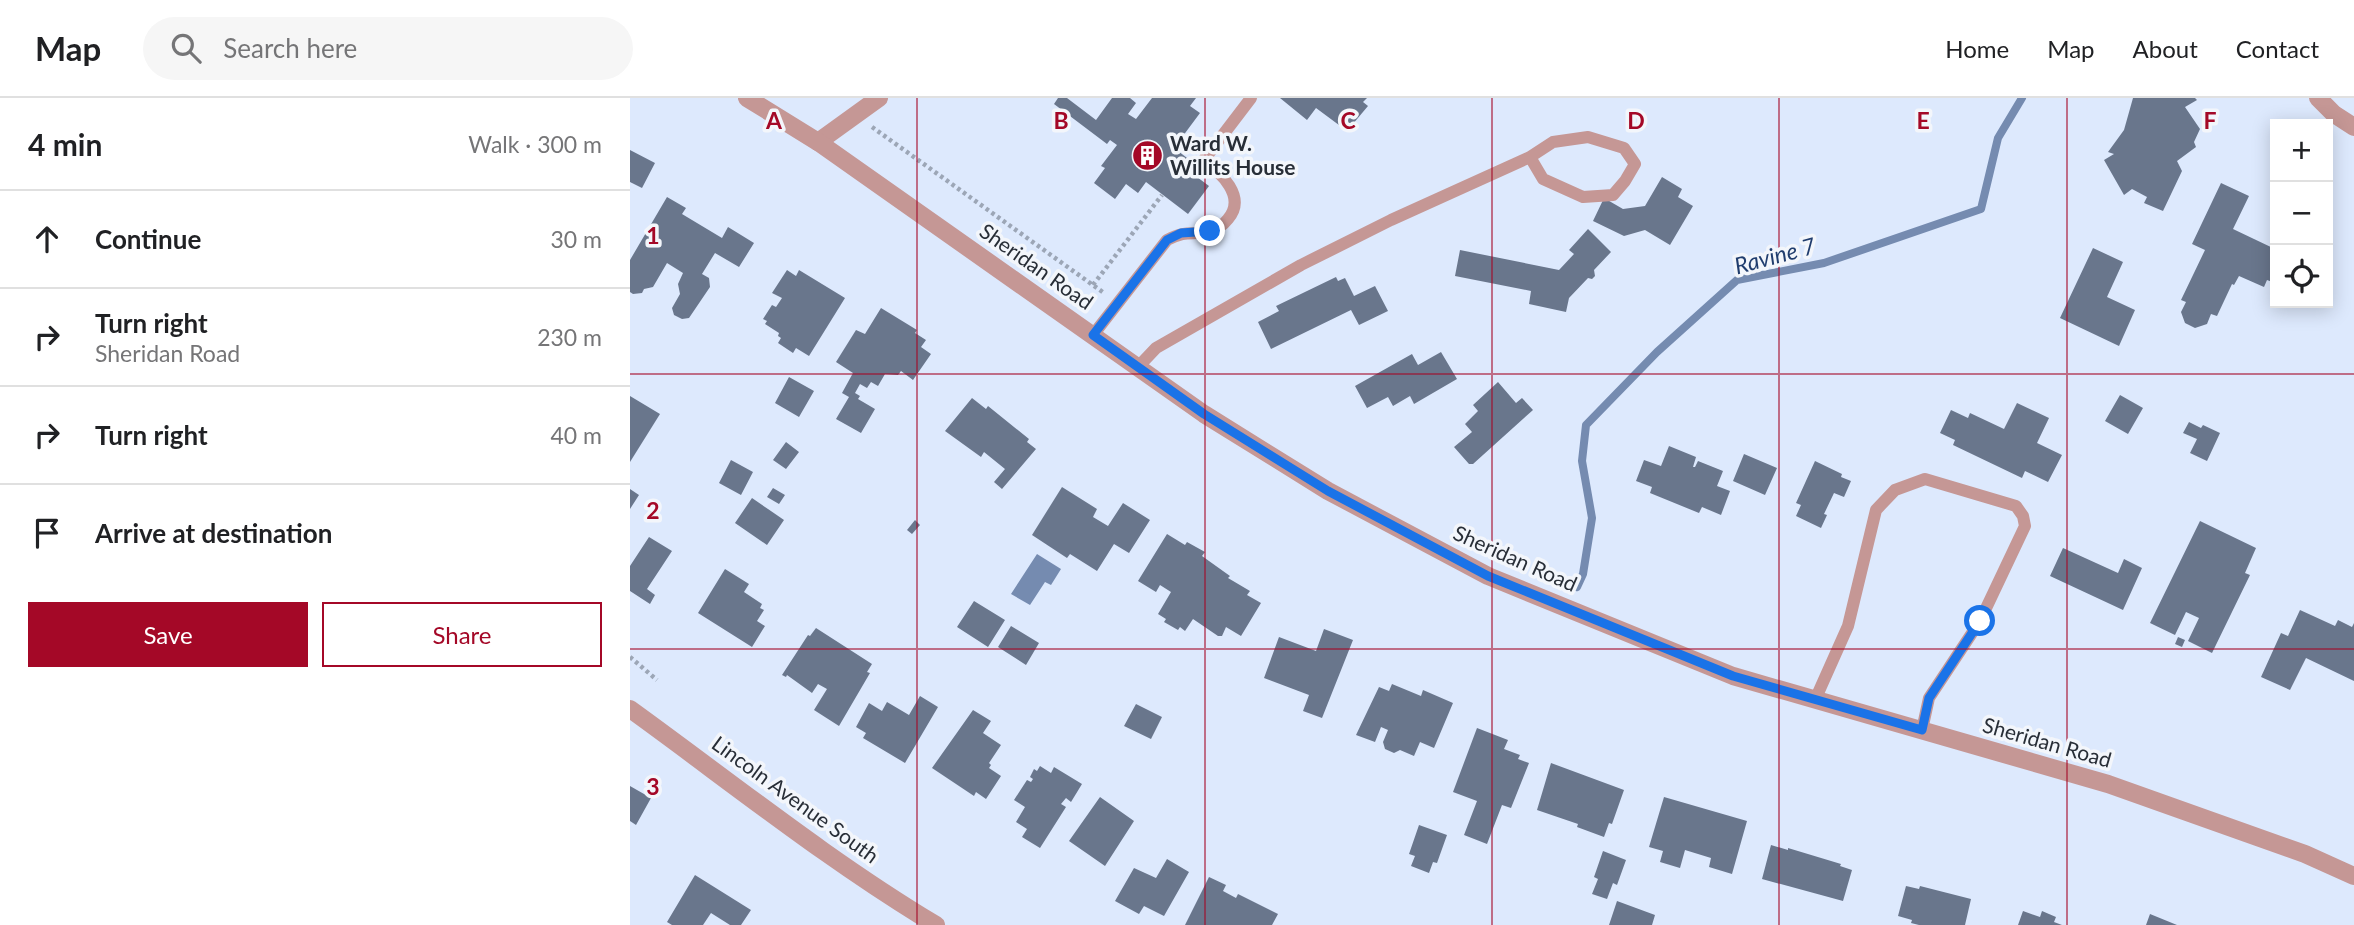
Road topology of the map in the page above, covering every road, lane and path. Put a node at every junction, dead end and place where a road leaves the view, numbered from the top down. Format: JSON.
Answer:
{"nodes":[{"id":1,"x":747,"y":98,"type":"edge"},
{"id":2,"x":879,"y":98,"type":"edge"},
{"id":3,"x":1251,"y":98,"type":"edge"},
{"id":4,"x":2318,"y":98,"type":"edge"},
{"id":5,"x":854,"y":114,"type":"junction"},
{"id":6,"x":2354,"y":127,"type":"edge"},
{"id":7,"x":818,"y":142,"type":"junction"},
{"id":8,"x":1530,"y":157,"type":"junction"},
{"id":9,"x":1162,"y":195,"type":"dead end"},
{"id":10,"x":1093,"y":285,"type":"junction"},
{"id":11,"x":1118,"y":302,"type":"junction"},
{"id":12,"x":1093,"y":335,"type":"junction"},
{"id":13,"x":1138,"y":367,"type":"junction"},
{"id":14,"x":630,"y":657,"type":"edge"},
{"id":15,"x":657,"y":680,"type":"dead end"},
{"id":16,"x":1815,"y":699,"type":"junction"},
{"id":17,"x":630,"y":709,"type":"edge"},
{"id":18,"x":1922,"y":730,"type":"junction"},
{"id":19,"x":2354,"y":876,"type":"edge"},
{"id":20,"x":936,"y":925,"type":"edge"}],
"edges":[{"from":1,"to":7,"type":"street","name":"Sheridan Road"},
{"from":2,"to":5,"type":"street"},
{"from":3,"to":11,"type":"lane"},
{"from":4,"to":6,"type":"street"},
{"from":5,"to":7,"type":"street"},
{"from":5,"to":10,"type":"path"},
{"from":7,"to":12,"type":"street","name":"Sheridan Road"},
{"from":8,"to":8,"type":"lane"},
{"from":8,"to":13,"type":"lane"},
{"from":9,"to":10,"type":"path"},
{"from":10,"to":11,"type":"path"},
{"from":11,"to":12,"type":"lane"},
{"from":12,"to":13,"type":"street","name":"Sheridan Road"},
{"from":13,"to":16,"type":"street","name":"Sheridan Road"},
{"from":14,"to":15,"type":"path"},
{"from":16,"to":18,"type":"street","name":"Sheridan Road"},
{"from":16,"to":18,"type":"lane"},
{"from":17,"to":20,"type":"street","name":"Lincoln Avenue South"},
{"from":18,"to":19,"type":"street","name":"Sheridan Road"}]}
